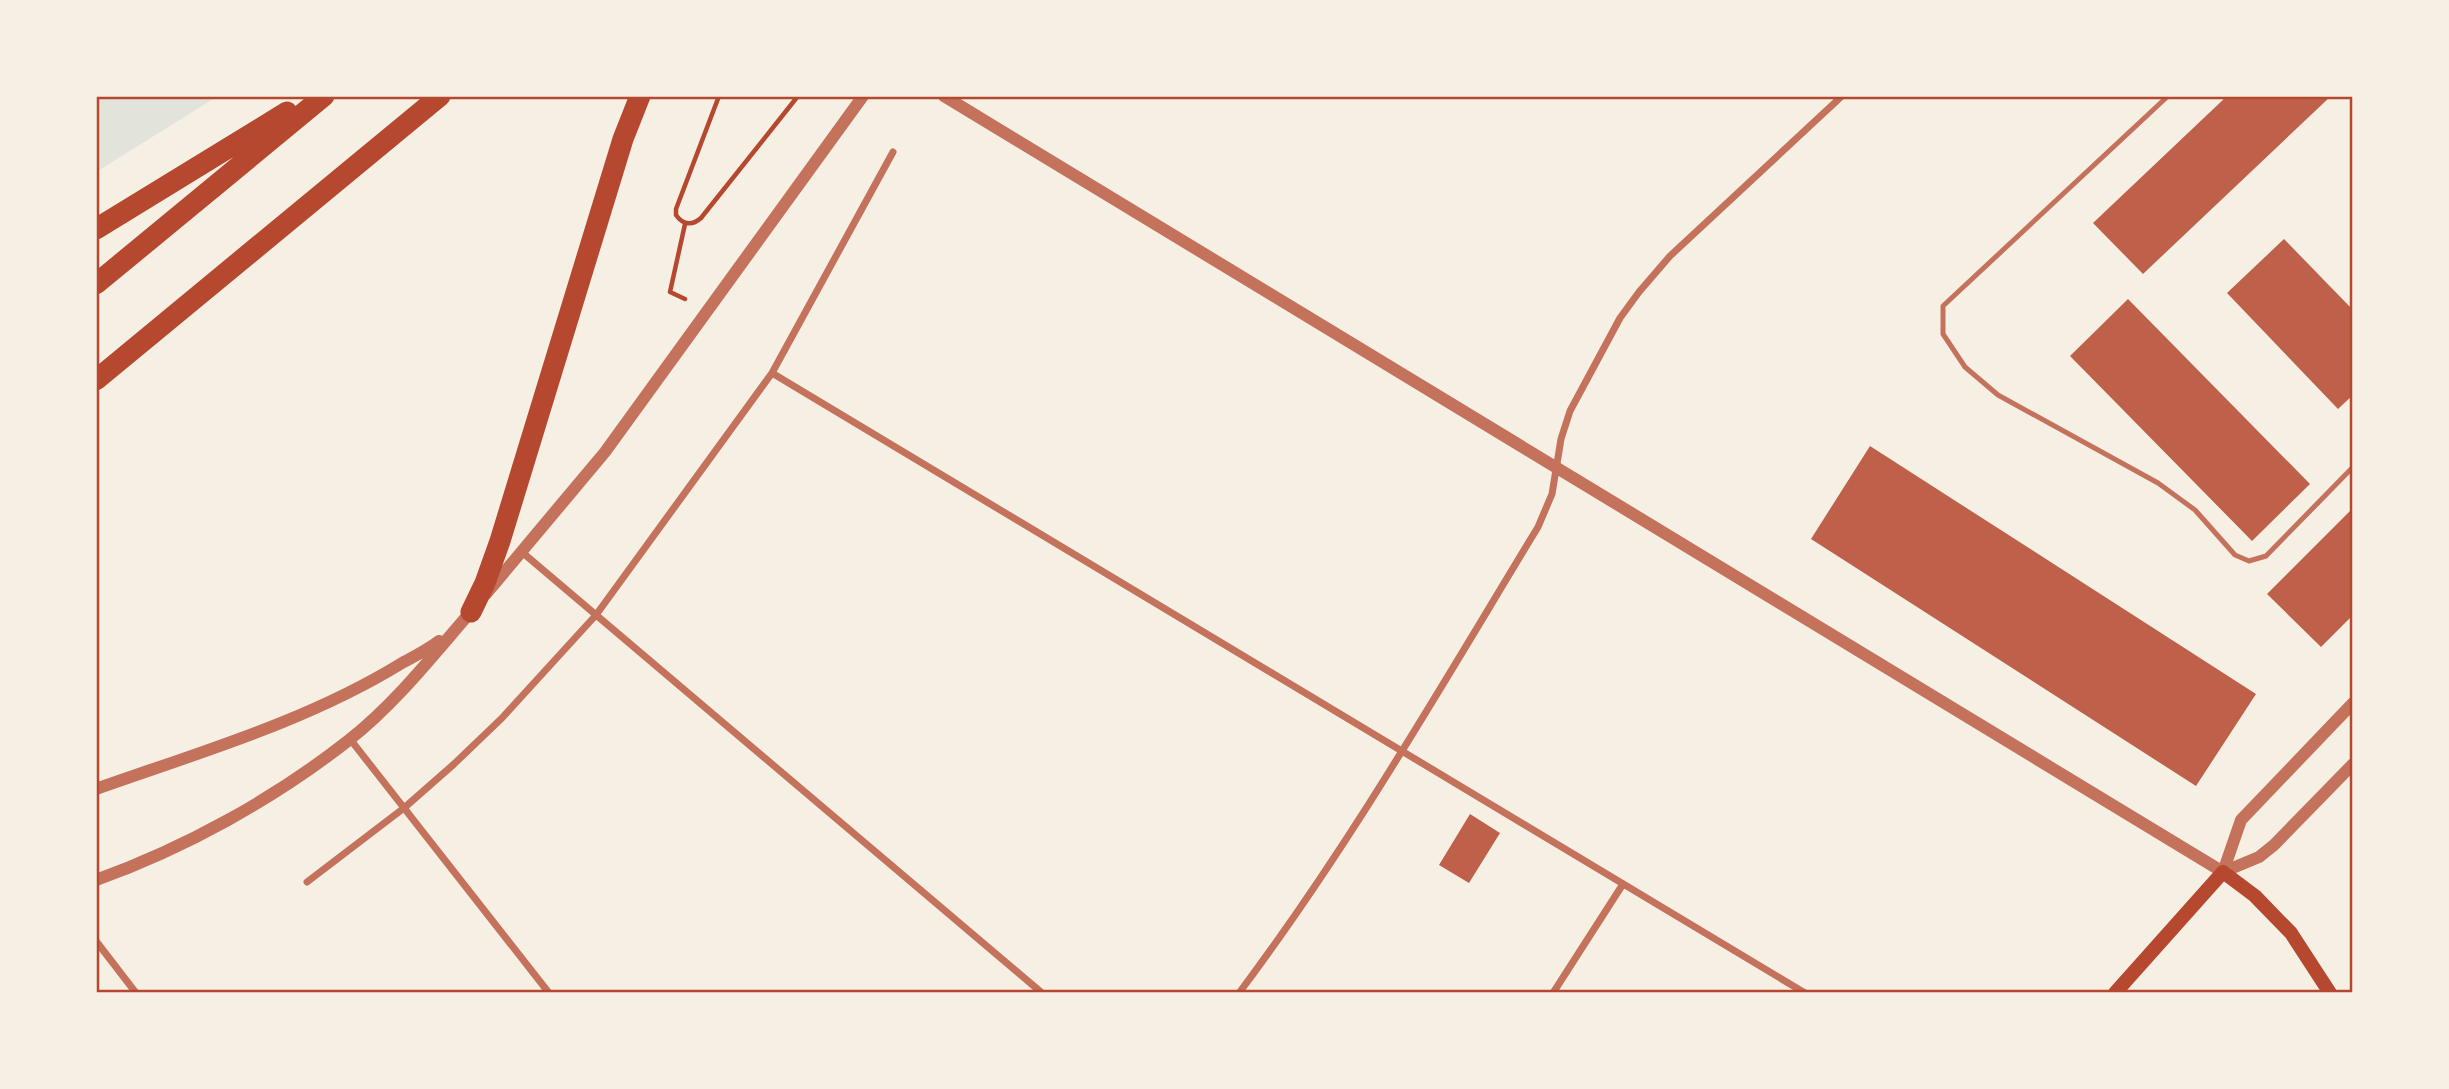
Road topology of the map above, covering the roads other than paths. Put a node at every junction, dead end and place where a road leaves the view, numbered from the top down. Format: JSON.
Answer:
{"nodes":[{"id":1,"x":312,"y":96,"type":"edge"},
{"id":2,"x":324,"y":96,"type":"edge"},
{"id":3,"x":440,"y":96,"type":"edge"},
{"id":4,"x":640,"y":96,"type":"edge"},
{"id":5,"x":863,"y":96,"type":"edge"},
{"id":6,"x":944,"y":96,"type":"edge"},
{"id":7,"x":1842,"y":96,"type":"edge"},
{"id":8,"x":2168,"y":96,"type":"edge"},
{"id":9,"x":893,"y":152,"type":"dead end"},
{"id":10,"x":96,"y":229,"type":"edge"},
{"id":11,"x":96,"y":284,"type":"edge"},
{"id":12,"x":772,"y":373,"type":"junction"},
{"id":13,"x":96,"y":380,"type":"edge"},
{"id":14,"x":2353,"y":467,"type":"edge"},
{"id":15,"x":1556,"y":468,"type":"junction"},
{"id":16,"x":523,"y":553,"type":"junction"},
{"id":17,"x":596,"y":615,"type":"junction"},
{"id":18,"x":465,"y":619,"type":"junction"},
{"id":19,"x":2353,"y":703,"type":"edge"},
{"id":20,"x":350,"y":739,"type":"junction"},
{"id":21,"x":1402,"y":751,"type":"junction"},
{"id":22,"x":2353,"y":764,"type":"edge"},
{"id":23,"x":96,"y":789,"type":"edge"},
{"id":24,"x":404,"y":808,"type":"junction"},
{"id":25,"x":2223,"y":872,"type":"junction"},
{"id":26,"x":96,"y":880,"type":"edge"},
{"id":27,"x":307,"y":883,"type":"dead end"},
{"id":28,"x":1623,"y":884,"type":"junction"},
{"id":29,"x":96,"y":941,"type":"edge"},
{"id":30,"x":136,"y":993,"type":"edge"},
{"id":31,"x":549,"y":993,"type":"edge"},
{"id":32,"x":1042,"y":993,"type":"edge"},
{"id":33,"x":1239,"y":993,"type":"edge"},
{"id":34,"x":1553,"y":993,"type":"edge"},
{"id":35,"x":1805,"y":993,"type":"edge"},
{"id":36,"x":2115,"y":993,"type":"edge"},
{"id":37,"x":2330,"y":993,"type":"edge"}],
"edges":[{"from":1,"to":10,"type":"highway"},
{"from":2,"to":11,"type":"highway"},
{"from":3,"to":13,"type":"highway"},
{"from":4,"to":18,"type":"highway"},
{"from":5,"to":16,"type":"street"},
{"from":6,"to":15,"type":"street"},
{"from":7,"to":15,"type":"street"},
{"from":8,"to":14,"type":"lane"},
{"from":9,"to":12,"type":"street"},
{"from":12,"to":17,"type":"street"},
{"from":12,"to":21,"type":"street"},
{"from":15,"to":21,"type":"street"},
{"from":15,"to":25,"type":"street"},
{"from":16,"to":17,"type":"street"},
{"from":16,"to":18,"type":"street"},
{"from":17,"to":24,"type":"street"},
{"from":17,"to":32,"type":"street"},
{"from":18,"to":20,"type":"street"},
{"from":18,"to":23,"type":"street"},
{"from":19,"to":25,"type":"street"},
{"from":20,"to":24,"type":"street"},
{"from":20,"to":26,"type":"street"},
{"from":21,"to":28,"type":"street"},
{"from":21,"to":33,"type":"street"},
{"from":22,"to":25,"type":"street"},
{"from":24,"to":27,"type":"street"},
{"from":24,"to":31,"type":"street"},
{"from":25,"to":36,"type":"main road"},
{"from":25,"to":37,"type":"main road"},
{"from":28,"to":34,"type":"street"},
{"from":28,"to":35,"type":"street"},
{"from":29,"to":30,"type":"street"}]}
